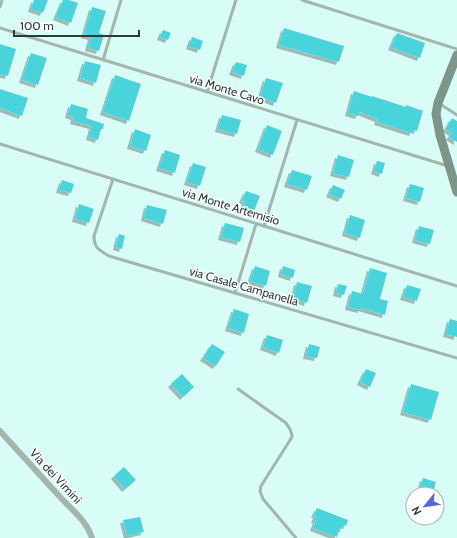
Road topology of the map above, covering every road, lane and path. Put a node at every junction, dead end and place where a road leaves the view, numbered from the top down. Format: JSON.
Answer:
{"nodes":[{"id":1,"x":2,"y":0,"type":"edge"},
{"id":2,"x":121,"y":0,"type":"edge"},
{"id":3,"x":236,"y":0,"type":"edge"},
{"id":4,"x":302,"y":0,"type":"edge"},
{"id":5,"x":0,"y":7,"type":"edge"},
{"id":6,"x":0,"y":28,"type":"edge"},
{"id":7,"x":457,"y":49,"type":"edge"},
{"id":8,"x":457,"y":55,"type":"edge"},
{"id":9,"x":103,"y":60,"type":"junction"},
{"id":10,"x":207,"y":92,"type":"junction"},
{"id":11,"x":438,"y":103,"type":"junction"},
{"id":12,"x":457,"y":115,"type":"edge"},
{"id":13,"x":297,"y":120,"type":"junction"},
{"id":14,"x":0,"y":144,"type":"edge"},
{"id":15,"x":449,"y":166,"type":"junction"},
{"id":16,"x":113,"y":179,"type":"junction"},
{"id":17,"x":457,"y":192,"type":"edge"},
{"id":18,"x":256,"y":224,"type":"junction"},
{"id":19,"x":264,"y":226,"type":"junction"},
{"id":20,"x":457,"y":286,"type":"edge"},
{"id":21,"x":235,"y":293,"type":"junction"},
{"id":22,"x":457,"y":358,"type":"edge"},
{"id":23,"x":238,"y":389,"type":"dead end"},
{"id":24,"x":0,"y":431,"type":"edge"},
{"id":25,"x":92,"y":538,"type":"edge"},
{"id":26,"x":296,"y":538,"type":"edge"}],
"edges":[{"from":1,"to":5,"type":"lane"},
{"from":2,"to":9,"type":"lane"},
{"from":3,"to":10,"type":"lane"},
{"from":4,"to":7,"type":"lane"},
{"from":6,"to":9,"type":"lane","name":"via Monte Cavo"},
{"from":8,"to":11,"type":"street"},
{"from":9,"to":10,"type":"lane","name":"via Monte Cavo"},
{"from":10,"to":13,"type":"lane","name":"via Monte Cavo"},
{"from":11,"to":12,"type":"lane"},
{"from":11,"to":15,"type":"street"},
{"from":13,"to":15,"type":"lane","name":"via Monte Cavo"},
{"from":13,"to":19,"type":"lane"},
{"from":14,"to":16,"type":"lane","name":"via Monte Artemisio"},
{"from":15,"to":17,"type":"street"},
{"from":16,"to":18,"type":"lane","name":"via Monte Artemisio"},
{"from":16,"to":21,"type":"lane","name":"via Casale Campanella"},
{"from":18,"to":19,"type":"lane","name":"via Monte Artemisio"},
{"from":18,"to":21,"type":"lane"},
{"from":19,"to":20,"type":"lane","name":"via Monte Artemisio"},
{"from":21,"to":22,"type":"lane","name":"via Casale Campanella"},
{"from":23,"to":26,"type":"lane"},
{"from":24,"to":25,"type":"street","name":"Via dei Vimini"}]}
